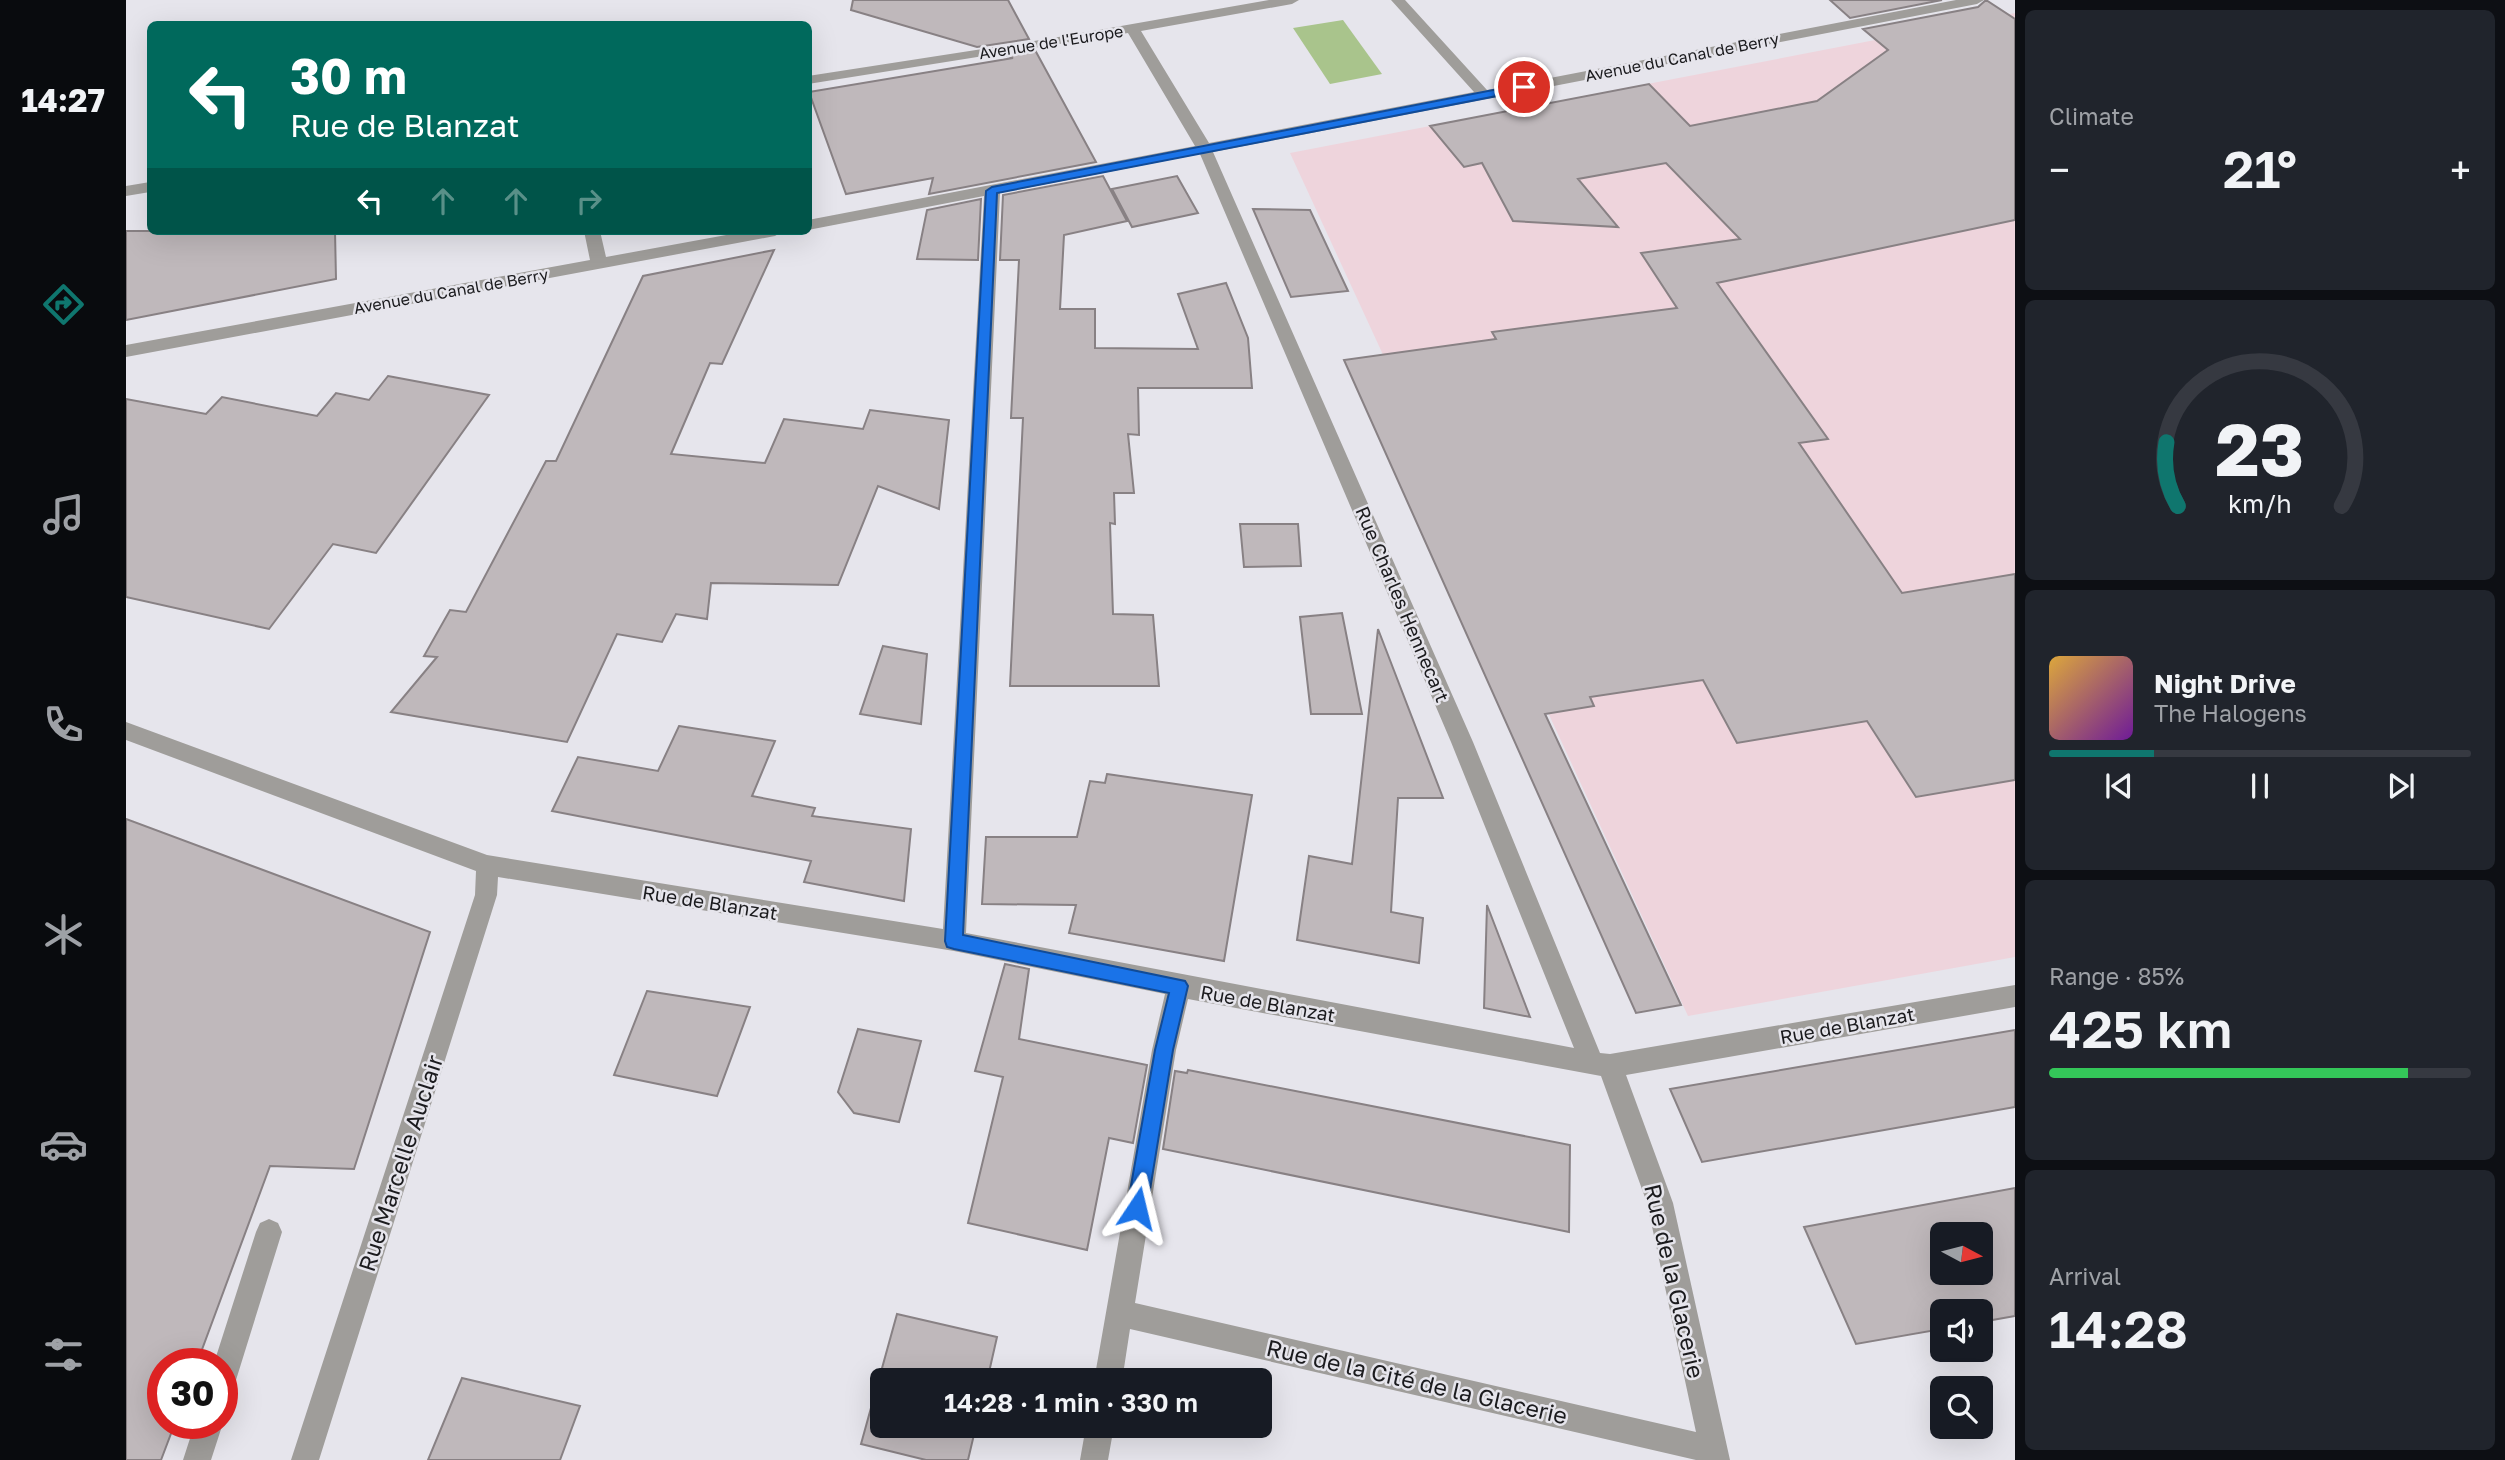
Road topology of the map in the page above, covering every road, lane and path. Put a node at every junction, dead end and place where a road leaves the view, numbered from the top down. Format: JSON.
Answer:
{"nodes":[{"id":1,"x":1292,"y":0,"type":"edge"},
{"id":2,"x":1398,"y":0,"type":"edge"},
{"id":3,"x":1977,"y":0,"type":"edge"},
{"id":4,"x":1133,"y":29,"type":"junction"},
{"id":5,"x":812,"y":79,"type":"edge"},
{"id":6,"x":1484,"y":95,"type":"junction"},
{"id":7,"x":1206,"y":149,"type":"junction"},
{"id":8,"x":147,"y":188,"type":"edge"},
{"id":9,"x":126,"y":191,"type":"edge"},
{"id":10,"x":992,"y":191,"type":"junction"},
{"id":11,"x":812,"y":224,"type":"edge"},
{"id":12,"x":593,"y":235,"type":"edge"},
{"id":13,"x":754,"y":235,"type":"edge"},
{"id":14,"x":599,"y":264,"type":"junction"},
{"id":15,"x":126,"y":351,"type":"edge"},
{"id":16,"x":126,"y":732,"type":"edge"},
{"id":17,"x":487,"y":865,"type":"junction"},
{"id":18,"x":954,"y":941,"type":"junction"},
{"id":19,"x":1179,"y":986,"type":"junction"},
{"id":20,"x":2015,"y":996,"type":"edge"},
{"id":21,"x":1601,"y":1064,"type":"junction"},
{"id":22,"x":269,"y":1232,"type":"dead end"},
{"id":23,"x":1119,"y":1313,"type":"junction"},
{"id":24,"x":232,"y":1348,"type":"edge"},
{"id":25,"x":1110,"y":1368,"type":"edge"},
{"id":26,"x":1098,"y":1438,"type":"edge"},
{"id":27,"x":204,"y":1439,"type":"edge"},
{"id":28,"x":1715,"y":1455,"type":"edge"},
{"id":29,"x":197,"y":1460,"type":"edge"},
{"id":30,"x":305,"y":1460,"type":"edge"},
{"id":31,"x":1094,"y":1460,"type":"edge"}],
"edges":[{"from":1,"to":4,"type":"street","name":"Avenue de l'Europe"},
{"from":2,"to":6,"type":"street"},
{"from":3,"to":6,"type":"street","name":"Avenue du Canal de Berry"},
{"from":4,"to":5,"type":"street","name":"Avenue de l'Europe"},
{"from":4,"to":7,"type":"street","name":"Rue Charles Hennecart"},
{"from":6,"to":7,"type":"street","name":"Avenue du Canal de Berry"},
{"from":7,"to":10,"type":"street","name":"Avenue du Canal de Berry"},
{"from":7,"to":21,"type":"street","name":"Rue Charles Hennecart"},
{"from":8,"to":9,"type":"street"},
{"from":10,"to":11,"type":"street","name":"Avenue du Canal de Berry"},
{"from":10,"to":18,"type":"street"},
{"from":12,"to":14,"type":"street"},
{"from":13,"to":14,"type":"street","name":"Avenue du Canal de Berry"},
{"from":14,"to":15,"type":"street","name":"Avenue du Canal de Berry"},
{"from":16,"to":17,"type":"street","name":"Rue de Blanzat"},
{"from":17,"to":18,"type":"street","name":"Rue de Blanzat"},
{"from":17,"to":30,"type":"street","name":"Rue Marcelle Auclair"},
{"from":18,"to":19,"type":"street","name":"Rue de Blanzat"},
{"from":19,"to":21,"type":"street","name":"Rue de Blanzat"},
{"from":19,"to":23,"type":"street"},
{"from":20,"to":21,"type":"street","name":"Rue de Blanzat"},
{"from":21,"to":28,"type":"street","name":"Rue de la Glacerie"},
{"from":22,"to":24,"type":"street"},
{"from":23,"to":25,"type":"street"},
{"from":23,"to":28,"type":"street","name":"Rue de la Cité de la Glacerie"},
{"from":26,"to":31,"type":"street"},
{"from":27,"to":29,"type":"street"}]}
